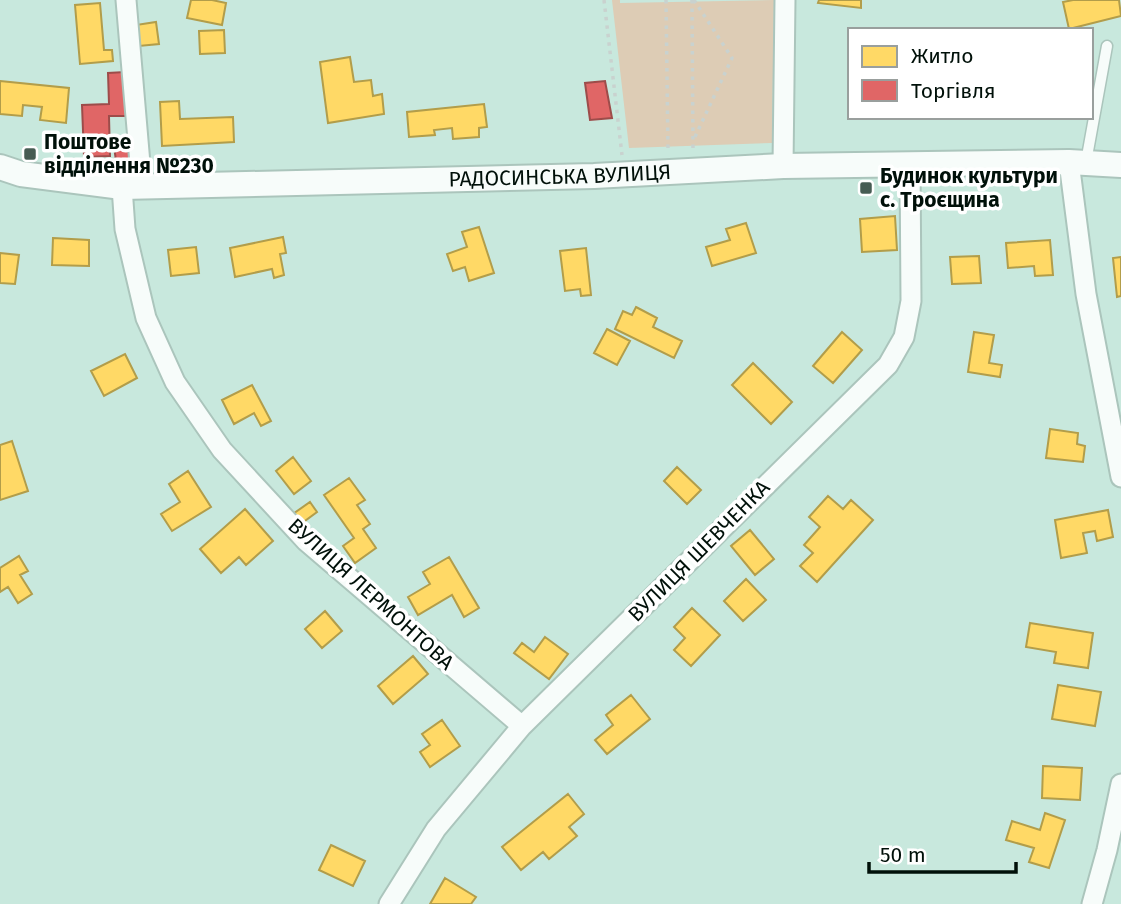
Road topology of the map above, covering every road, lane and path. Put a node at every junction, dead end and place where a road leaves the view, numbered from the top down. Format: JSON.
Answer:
{"nodes":[{"id":1,"x":126,"y":0,"type":"edge"},
{"id":2,"x":604,"y":0,"type":"edge"},
{"id":3,"x":666,"y":0,"type":"edge"},
{"id":4,"x":693,"y":0,"type":"edge"},
{"id":5,"x":785,"y":0,"type":"edge"},
{"id":6,"x":1107,"y":46,"type":"dead end"},
{"id":7,"x":1093,"y":100,"type":"edge"},
{"id":8,"x":1088,"y":119,"type":"edge"},
{"id":9,"x":693,"y":141,"type":"junction"},
{"id":10,"x":1077,"y":162,"type":"junction"},
{"id":11,"x":910,"y":163,"type":"junction"},
{"id":12,"x":1121,"y":165,"type":"edge"},
{"id":13,"x":783,"y":166,"type":"junction"},
{"id":14,"x":0,"y":167,"type":"edge"},
{"id":15,"x":693,"y":171,"type":"junction"},
{"id":16,"x":668,"y":172,"type":"junction"},
{"id":17,"x":622,"y":174,"type":"junction"},
{"id":18,"x":132,"y":187,"type":"junction"},
{"id":19,"x":1121,"y":477,"type":"edge"},
{"id":20,"x":522,"y":726,"type":"junction"},
{"id":21,"x":1121,"y":784,"type":"edge"},
{"id":22,"x":389,"y":904,"type":"edge"},
{"id":23,"x":1092,"y":904,"type":"edge"}],
"edges":[{"from":1,"to":18,"type":"street","name":"ВУЛИЦЯ ЛЕРМОНТОВА"},
{"from":2,"to":17,"type":"path"},
{"from":3,"to":16,"type":"path"},
{"from":4,"to":9,"type":"path"},
{"from":4,"to":9,"type":"path"},
{"from":5,"to":13,"type":"street"},
{"from":6,"to":7,"type":"lane"},
{"from":8,"to":10,"type":"lane"},
{"from":9,"to":15,"type":"path"},
{"from":10,"to":11,"type":"street","name":"РАДОСИНСЬКА ВУЛИЦЯ"},
{"from":10,"to":12,"type":"street","name":"РАДОСИНСЬКА ВУЛИЦЯ"},
{"from":10,"to":19,"type":"street"},
{"from":11,"to":13,"type":"street","name":"РАДОСИНСЬКА ВУЛИЦЯ"},
{"from":11,"to":20,"type":"street","name":"ВУЛИЦЯ ШЕВЧЕНКА"},
{"from":13,"to":15,"type":"street","name":"РАДОСИНСЬКА ВУЛИЦЯ"},
{"from":14,"to":18,"type":"street","name":"РАДОСИНСЬКА ВУЛИЦЯ"},
{"from":15,"to":16,"type":"street","name":"РАДОСИНСЬКА ВУЛИЦЯ"},
{"from":16,"to":17,"type":"street","name":"РАДОСИНСЬКА ВУЛИЦЯ"},
{"from":17,"to":18,"type":"street","name":"РАДОСИНСЬКА ВУЛИЦЯ"},
{"from":18,"to":20,"type":"street","name":"ВУЛИЦЯ ЛЕРМОНТОВА"},
{"from":20,"to":22,"type":"street","name":"ВУЛИЦЯ ШЕВЧЕНКА"},
{"from":21,"to":23,"type":"street"}]}
